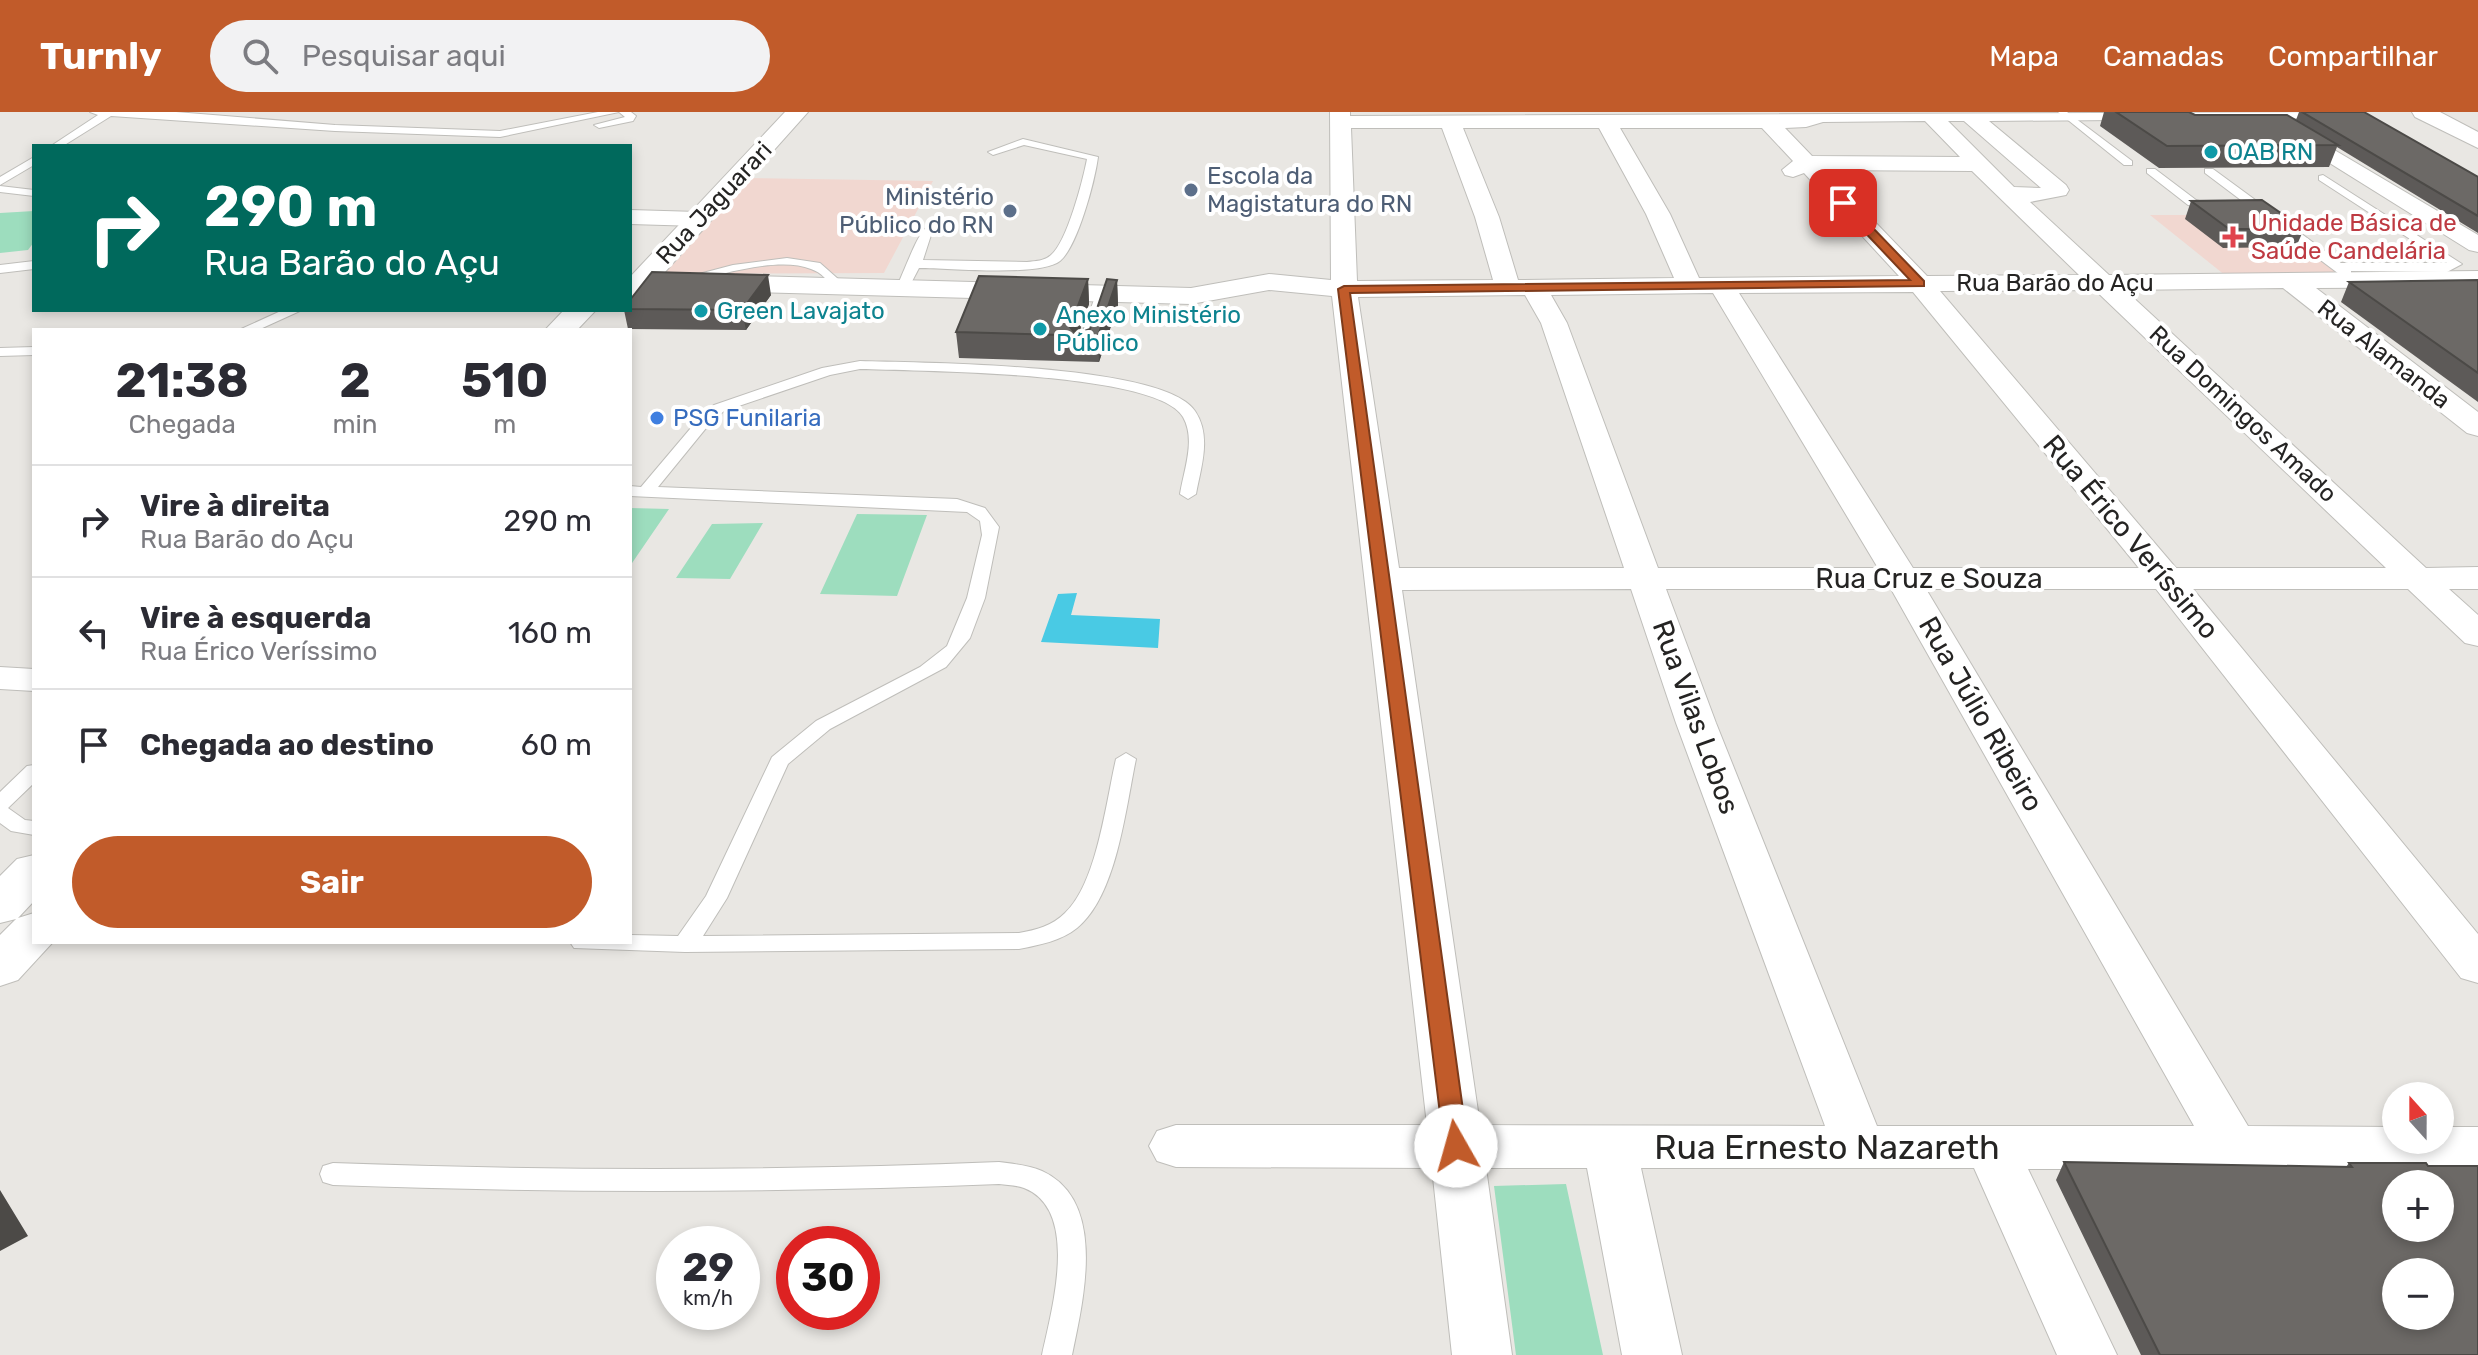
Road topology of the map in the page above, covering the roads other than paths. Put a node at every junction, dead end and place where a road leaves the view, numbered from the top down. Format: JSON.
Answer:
{"nodes":[{"id":1,"x":95,"y":112,"type":"edge"},
{"id":2,"x":614,"y":112,"type":"edge"},
{"id":3,"x":624,"y":112,"type":"edge"},
{"id":4,"x":767,"y":112,"type":"edge"},
{"id":5,"x":797,"y":112,"type":"edge"},
{"id":6,"x":2218,"y":112,"type":"edge"},
{"id":7,"x":2260,"y":112,"type":"edge"},
{"id":8,"x":2341,"y":112,"type":"edge"},
{"id":9,"x":2423,"y":112,"type":"edge"},
{"id":10,"x":2459,"y":112,"type":"edge"},
{"id":11,"x":108,"y":113,"type":"edge"},
{"id":12,"x":1967,"y":113,"type":"edge"},
{"id":13,"x":1820,"y":114,"type":"edge"},
{"id":14,"x":1929,"y":114,"type":"junction"},
{"id":15,"x":2067,"y":116,"type":"edge"},
{"id":16,"x":1340,"y":117,"type":"edge"},
{"id":17,"x":1450,"y":122,"type":"junction"},
{"id":18,"x":1606,"y":122,"type":"junction"},
{"id":19,"x":1768,"y":122,"type":"junction"},
{"id":20,"x":2478,"y":122,"type":"edge"},
{"id":21,"x":543,"y":126,"type":"junction"},
{"id":22,"x":505,"y":133,"type":"junction"},
{"id":23,"x":2478,"y":141,"type":"edge"},
{"id":24,"x":736,"y":143,"type":"dead end"},
{"id":25,"x":59,"y":144,"type":"edge"},
{"id":26,"x":505,"y":144,"type":"edge"},
{"id":27,"x":993,"y":152,"type":"dead end"},
{"id":28,"x":32,"y":161,"type":"edge"},
{"id":29,"x":1805,"y":163,"type":"junction"},
{"id":30,"x":2128,"y":163,"type":"dead end"},
{"id":31,"x":1979,"y":164,"type":"junction"},
{"id":32,"x":2151,"y":171,"type":"edge"},
{"id":33,"x":2209,"y":171,"type":"edge"},
{"id":34,"x":2323,"y":178,"type":"edge"},
{"id":35,"x":0,"y":182,"type":"edge"},
{"id":36,"x":0,"y":189,"type":"edge"},
{"id":37,"x":32,"y":193,"type":"edge"},
{"id":38,"x":2008,"y":194,"type":"junction"},
{"id":39,"x":632,"y":205,"type":"edge"},
{"id":40,"x":2258,"y":207,"type":"junction"},
{"id":41,"x":678,"y":208,"type":"junction"},
{"id":42,"x":632,"y":217,"type":"edge"},
{"id":43,"x":926,"y":232,"type":"dead end"},
{"id":44,"x":2478,"y":245,"type":"edge"},
{"id":45,"x":915,"y":264,"type":"junction"},
{"id":46,"x":32,"y":265,"type":"edge"},
{"id":47,"x":0,"y":269,"type":"edge"},
{"id":48,"x":2348,"y":274,"type":"junction"},
{"id":49,"x":634,"y":278,"type":"edge"},
{"id":50,"x":2478,"y":279,"type":"edge"},
{"id":51,"x":2290,"y":281,"type":"junction"},
{"id":52,"x":2103,"y":282,"type":"junction"},
{"id":53,"x":1903,"y":284,"type":"junction"},
{"id":54,"x":1705,"y":286,"type":"junction"},
{"id":55,"x":902,"y":288,"type":"junction"},
{"id":56,"x":1521,"y":288,"type":"junction"},
{"id":57,"x":1344,"y":289,"type":"junction"},
{"id":58,"x":1102,"y":294,"type":"junction"},
{"id":59,"x":290,"y":312,"type":"edge"},
{"id":60,"x":594,"y":320,"type":"edge"},
{"id":61,"x":251,"y":328,"type":"edge"},
{"id":62,"x":567,"y":328,"type":"edge"},
{"id":63,"x":32,"y":351,"type":"edge"},
{"id":64,"x":0,"y":352,"type":"edge"},
{"id":65,"x":1082,"y":354,"type":"edge"},
{"id":66,"x":2478,"y":427,"type":"edge"},
{"id":67,"x":635,"y":491,"type":"edge"},
{"id":68,"x":1188,"y":494,"type":"dead end"},
{"id":69,"x":1902,"y":578,"type":"junction"},
{"id":70,"x":2166,"y":578,"type":"junction"},
{"id":71,"x":2418,"y":578,"type":"junction"},
{"id":72,"x":2478,"y":578,"type":"edge"},
{"id":73,"x":1380,"y":579,"type":"junction"},
{"id":74,"x":1647,"y":579,"type":"junction"},
{"id":75,"x":2478,"y":635,"type":"edge"},
{"id":76,"x":0,"y":661,"type":"edge"},
{"id":77,"x":32,"y":662,"type":"edge"},
{"id":78,"x":0,"y":678,"type":"edge"},
{"id":79,"x":32,"y":680,"type":"edge"},
{"id":80,"x":1126,"y":759,"type":"dead end"},
{"id":81,"x":32,"y":773,"type":"edge"},
{"id":82,"x":0,"y":804,"type":"edge"},
{"id":83,"x":0,"y":813,"type":"edge"},
{"id":84,"x":32,"y":828,"type":"edge"},
{"id":85,"x":32,"y":873,"type":"edge"},
{"id":86,"x":0,"y":906,"type":"edge"},
{"id":87,"x":32,"y":933,"type":"edge"},
{"id":88,"x":632,"y":943,"type":"edge"},
{"id":89,"x":685,"y":944,"type":"junction"},
{"id":90,"x":2478,"y":966,"type":"edge"},
{"id":91,"x":0,"y":967,"type":"edge"},
{"id":92,"x":1176,"y":1146,"type":"dead end"},
{"id":93,"x":1456,"y":1146,"type":"junction"},
{"id":94,"x":1610,"y":1147,"type":"junction"},
{"id":95,"x":1859,"y":1147,"type":"junction"},
{"id":96,"x":1991,"y":1147,"type":"junction"},
{"id":97,"x":2233,"y":1148,"type":"junction"},
{"id":98,"x":2478,"y":1148,"type":"edge"},
{"id":99,"x":333,"y":1174,"type":"dead end"},
{"id":100,"x":1057,"y":1355,"type":"edge"},
{"id":101,"x":1482,"y":1355,"type":"edge"},
{"id":102,"x":1652,"y":1355,"type":"edge"},
{"id":103,"x":2087,"y":1355,"type":"edge"}],
"edges":[{"from":1,"to":11,"type":"lane"},
{"from":2,"to":21,"type":"lane"},
{"from":3,"to":21,"type":"lane"},
{"from":4,"to":24,"type":"main road","name":"Rua Jaguarari"},
{"from":5,"to":41,"type":"main road","name":"Rua Jaguarari"},
{"from":6,"to":7,"type":"street"},
{"from":6,"to":15,"type":"street"},
{"from":7,"to":8,"type":"street"},
{"from":7,"to":44,"type":"street"},
{"from":9,"to":23,"type":"main road"},
{"from":10,"to":20,"type":"main road"},
{"from":11,"to":22,"type":"lane"},
{"from":11,"to":25,"type":"lane"},
{"from":12,"to":14,"type":"street"},
{"from":12,"to":15,"type":"street"},
{"from":12,"to":38,"type":"street"},
{"from":13,"to":14,"type":"street"},
{"from":13,"to":19,"type":"street"},
{"from":14,"to":31,"type":"street","name":"Rua Domingos Amado"},
{"from":15,"to":30,"type":"lane"},
{"from":16,"to":17,"type":"street"},
{"from":16,"to":57,"type":"street"},
{"from":17,"to":18,"type":"street"},
{"from":17,"to":56,"type":"street","name":"Rua Vilas Lobos"},
{"from":18,"to":19,"type":"street"},
{"from":18,"to":54,"type":"street","name":"Rua Júlio Ribeiro"},
{"from":19,"to":29,"type":"street","name":"Rua Érico Veríssimo"},
{"from":21,"to":22,"type":"lane"},
{"from":22,"to":26,"type":"lane"},
{"from":27,"to":45,"type":"lane"},
{"from":28,"to":35,"type":"lane"},
{"from":29,"to":31,"type":"street"},
{"from":29,"to":53,"type":"street","name":"Rua Érico Veríssimo"},
{"from":29,"to":53,"type":"street"},
{"from":31,"to":38,"type":"street","name":"Rua Domingos Amado"},
{"from":32,"to":40,"type":"lane"},
{"from":33,"to":40,"type":"lane"},
{"from":34,"to":48,"type":"lane"},
{"from":36,"to":37,"type":"lane"},
{"from":38,"to":52,"type":"street","name":"Rua Domingos Amado"},
{"from":39,"to":41,"type":"street"},
{"from":40,"to":48,"type":"lane"},
{"from":41,"to":42,"type":"street"},
{"from":41,"to":49,"type":"main road","name":"Rua Jaguarari"},
{"from":43,"to":45,"type":"lane"},
{"from":45,"to":55,"type":"lane"},
{"from":46,"to":47,"type":"lane"},
{"from":48,"to":50,"type":"street","name":"Rua Barão do Açu"},
{"from":48,"to":51,"type":"street","name":"Rua Barão do Açu"},
{"from":49,"to":55,"type":"street","name":"Rua Barão do Açu"},
{"from":51,"to":52,"type":"street","name":"Rua Barão do Açu"},
{"from":51,"to":66,"type":"street","name":"Rua Alamanda"},
{"from":52,"to":53,"type":"street","name":"Rua Barão do Açu"},
{"from":52,"to":71,"type":"street","name":"Rua Domingos Amado"},
{"from":53,"to":54,"type":"street","name":"Rua Barão do Açu"},
{"from":53,"to":70,"type":"street","name":"Rua Érico Veríssimo"},
{"from":54,"to":56,"type":"street","name":"Rua Barão do Açu"},
{"from":54,"to":69,"type":"street","name":"Rua Júlio Ribeiro"},
{"from":55,"to":58,"type":"street","name":"Rua Barão do Açu"},
{"from":56,"to":57,"type":"street","name":"Rua Barão do Açu"},
{"from":56,"to":74,"type":"street","name":"Rua Vilas Lobos"},
{"from":57,"to":58,"type":"street","name":"Rua Barão do Açu"},
{"from":57,"to":73,"type":"street"},
{"from":58,"to":65,"type":"lane"},
{"from":59,"to":61,"type":"lane"},
{"from":60,"to":62,"type":"main road"},
{"from":63,"to":64,"type":"lane"},
{"from":67,"to":68,"type":"lane"},
{"from":67,"to":89,"type":"lane"},
{"from":69,"to":70,"type":"street","name":"Rua Cruz e Souza"},
{"from":69,"to":74,"type":"street","name":"Rua Cruz e Souza"},
{"from":69,"to":97,"type":"street","name":"Rua Júlio Ribeiro"},
{"from":70,"to":71,"type":"street","name":"Rua Cruz e Souza"},
{"from":70,"to":90,"type":"street","name":"Rua Érico Veríssimo"},
{"from":71,"to":72,"type":"street","name":"Rua Cruz e Souza"},
{"from":71,"to":75,"type":"street","name":"Rua Domingos Amado"},
{"from":73,"to":74,"type":"street","name":"Rua Cruz e Souza"},
{"from":73,"to":93,"type":"street"},
{"from":74,"to":95,"type":"street","name":"Rua Vilas Lobos"},
{"from":76,"to":77,"type":"street"},
{"from":78,"to":79,"type":"street"},
{"from":80,"to":89,"type":"lane"},
{"from":81,"to":82,"type":"lane"},
{"from":83,"to":84,"type":"lane"},
{"from":85,"to":86,"type":"main road"},
{"from":87,"to":91,"type":"main road"},
{"from":88,"to":89,"type":"lane"},
{"from":92,"to":93,"type":"street","name":"Rua Ernesto Nazareth"},
{"from":93,"to":94,"type":"street","name":"Rua Ernesto Nazareth"},
{"from":93,"to":101,"type":"street"},
{"from":94,"to":95,"type":"street","name":"Rua Ernesto Nazareth"},
{"from":94,"to":102,"type":"street"},
{"from":95,"to":96,"type":"street","name":"Rua Ernesto Nazareth"},
{"from":96,"to":97,"type":"street","name":"Rua Ernesto Nazareth"},
{"from":96,"to":103,"type":"street"},
{"from":97,"to":98,"type":"street","name":"Rua Ernesto Nazareth"},
{"from":99,"to":100,"type":"lane"}]}
